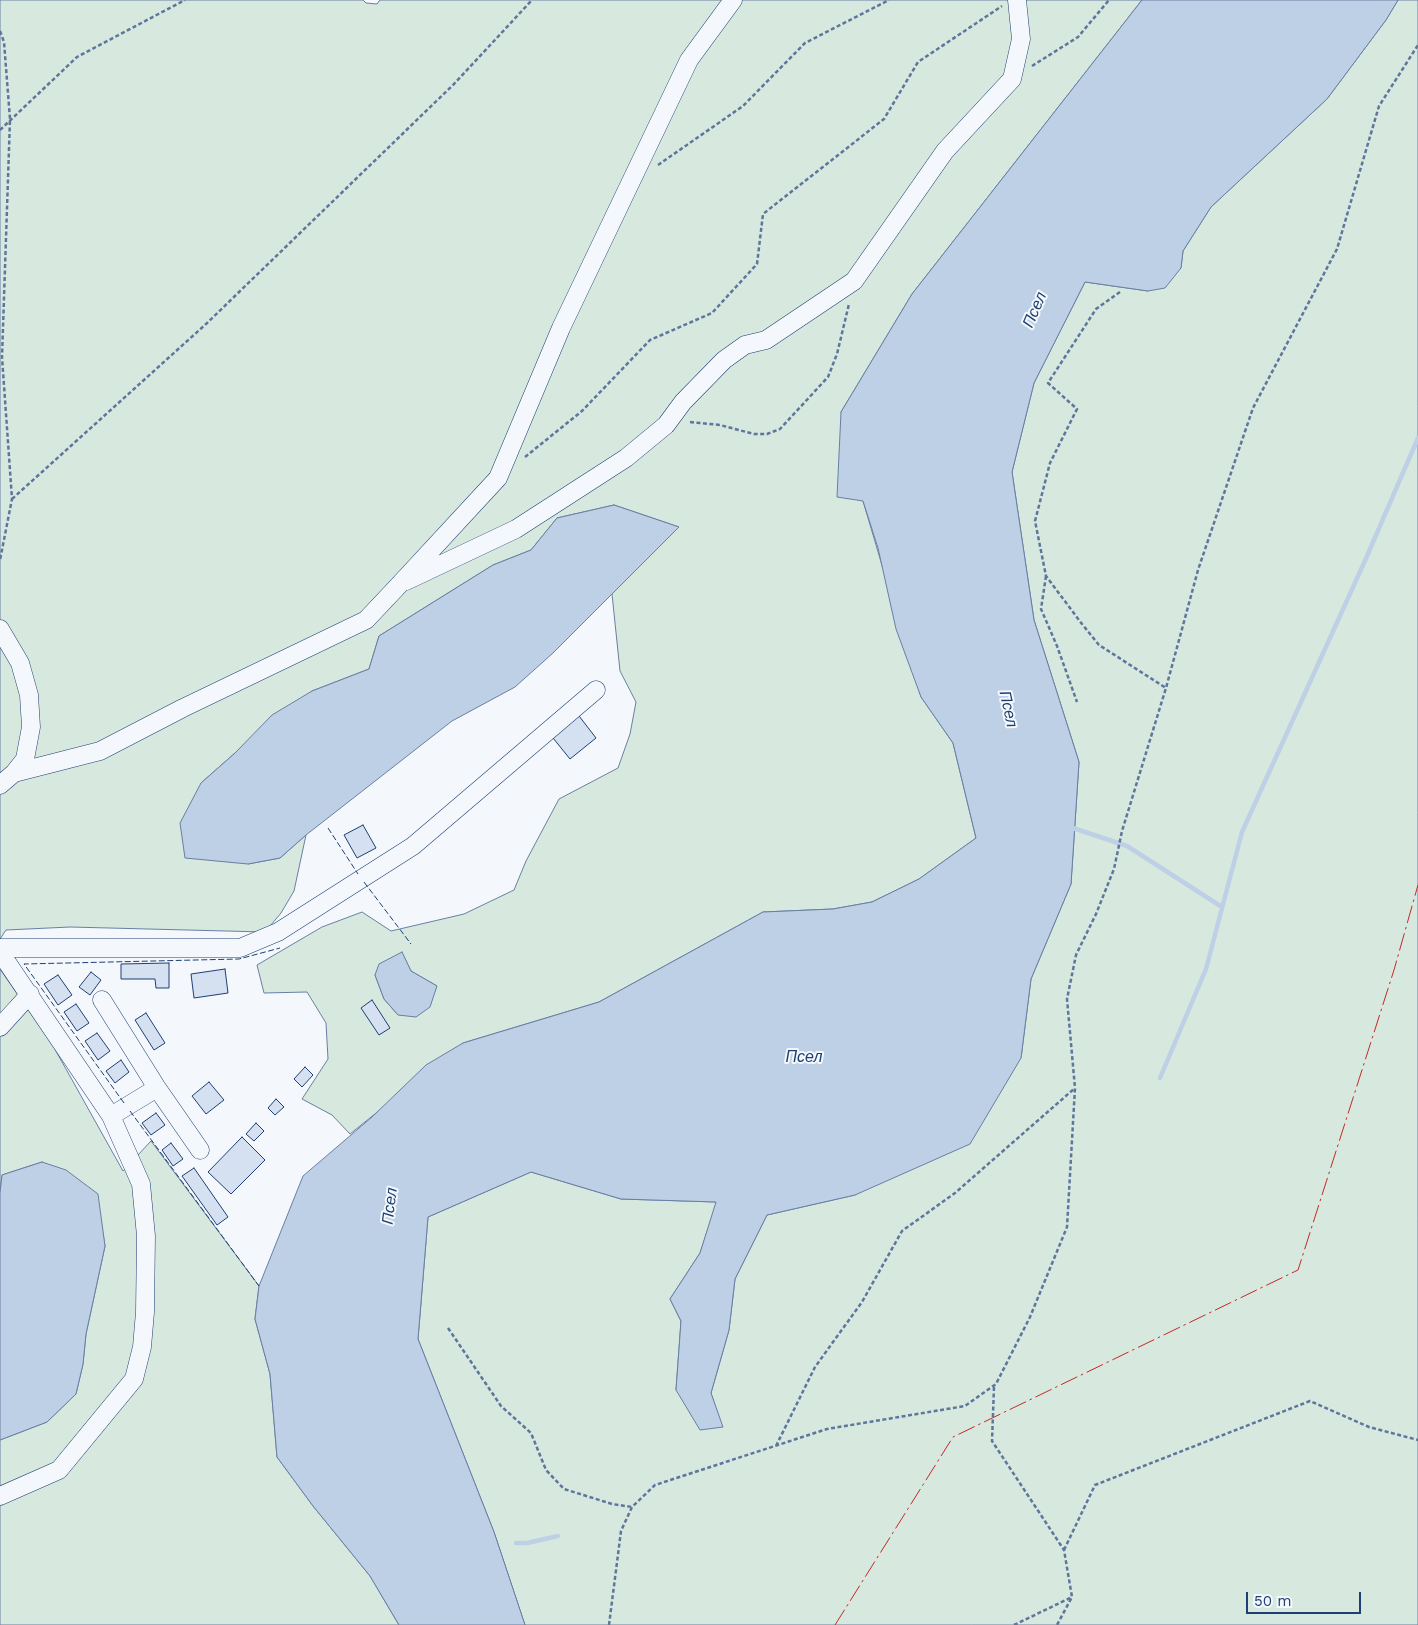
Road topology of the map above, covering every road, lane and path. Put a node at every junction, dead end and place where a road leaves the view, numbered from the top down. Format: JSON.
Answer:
{"nodes":[{"id":1,"x":185,"y":0,"type":"edge"},
{"id":2,"x":532,"y":0,"type":"edge"},
{"id":3,"x":733,"y":0,"type":"edge"},
{"id":4,"x":889,"y":0,"type":"edge"},
{"id":5,"x":1109,"y":0,"type":"edge"},
{"id":6,"x":1010,"y":3,"type":"edge"},
{"id":7,"x":0,"y":31,"type":"edge"},
{"id":8,"x":1418,"y":46,"type":"edge"},
{"id":9,"x":1012,"y":80,"type":"junction"},
{"id":10,"x":10,"y":119,"type":"junction"},
{"id":11,"x":0,"y":130,"type":"edge"},
{"id":12,"x":654,"y":167,"type":"dead end"},
{"id":13,"x":854,"y":281,"type":"junction"},
{"id":14,"x":1120,"y":292,"type":"dead end"},
{"id":15,"x":666,"y":425,"type":"junction"},
{"id":16,"x":521,"y":460,"type":"dead end"},
{"id":17,"x":12,"y":499,"type":"junction"},
{"id":18,"x":0,"y":560,"type":"edge"},
{"id":19,"x":1046,"y":576,"type":"junction"},
{"id":20,"x":399,"y":585,"type":"junction"},
{"id":21,"x":0,"y":629,"type":"edge"},
{"id":22,"x":1166,"y":688,"type":"junction"},
{"id":23,"x":596,"y":690,"type":"dead end"},
{"id":24,"x":1077,"y":702,"type":"dead end"},
{"id":25,"x":14,"y":773,"type":"junction"},
{"id":26,"x":0,"y":785,"type":"edge"},
{"id":27,"x":0,"y":950,"type":"edge"},
{"id":28,"x":30,"y":994,"type":"junction"},
{"id":29,"x":102,"y":1000,"type":"dead end"},
{"id":30,"x":0,"y":1027,"type":"edge"},
{"id":31,"x":157,"y":1088,"type":"junction"},
{"id":32,"x":1075,"y":1088,"type":"junction"},
{"id":33,"x":111,"y":1116,"type":"junction"},
{"id":34,"x":200,"y":1150,"type":"dead end"},
{"id":35,"x":448,"y":1328,"type":"dead end"},
{"id":36,"x":994,"y":1386,"type":"junction"},
{"id":37,"x":1418,"y":1440,"type":"edge"},
{"id":38,"x":776,"y":1446,"type":"junction"},
{"id":39,"x":0,"y":1496,"type":"edge"},
{"id":40,"x":632,"y":1507,"type":"junction"},
{"id":41,"x":1064,"y":1550,"type":"junction"},
{"id":42,"x":1072,"y":1597,"type":"junction"},
{"id":43,"x":609,"y":1625,"type":"edge"},
{"id":44,"x":1014,"y":1625,"type":"edge"},
{"id":45,"x":1058,"y":1625,"type":"edge"}],
"edges":[{"from":1,"to":10,"type":"path"},
{"from":2,"to":17,"type":"path"},
{"from":3,"to":20,"type":"street"},
{"from":4,"to":12,"type":"path"},
{"from":5,"to":9,"type":"path"},
{"from":6,"to":9,"type":"street"},
{"from":6,"to":16,"type":"path"},
{"from":7,"to":10,"type":"path"},
{"from":8,"to":22,"type":"path"},
{"from":9,"to":13,"type":"street"},
{"from":10,"to":11,"type":"path"},
{"from":10,"to":17,"type":"path"},
{"from":13,"to":15,"type":"street"},
{"from":13,"to":15,"type":"path"},
{"from":14,"to":19,"type":"path"},
{"from":15,"to":20,"type":"street"},
{"from":17,"to":18,"type":"path"},
{"from":19,"to":22,"type":"path"},
{"from":19,"to":24,"type":"path"},
{"from":20,"to":25,"type":"street"},
{"from":21,"to":25,"type":"street"},
{"from":22,"to":32,"type":"path"},
{"from":23,"to":27,"type":"street"},
{"from":25,"to":26,"type":"street"},
{"from":27,"to":28,"type":"street"},
{"from":28,"to":30,"type":"street"},
{"from":28,"to":33,"type":"street"},
{"from":29,"to":31,"type":"street"},
{"from":31,"to":33,"type":"street"},
{"from":31,"to":34,"type":"street"},
{"from":32,"to":36,"type":"path"},
{"from":32,"to":38,"type":"path"},
{"from":33,"to":39,"type":"street"},
{"from":35,"to":40,"type":"path"},
{"from":36,"to":38,"type":"path"},
{"from":36,"to":41,"type":"path"},
{"from":37,"to":41,"type":"path"},
{"from":38,"to":40,"type":"path"},
{"from":40,"to":43,"type":"path"},
{"from":41,"to":42,"type":"path"},
{"from":42,"to":44,"type":"path"},
{"from":42,"to":45,"type":"path"}]}
